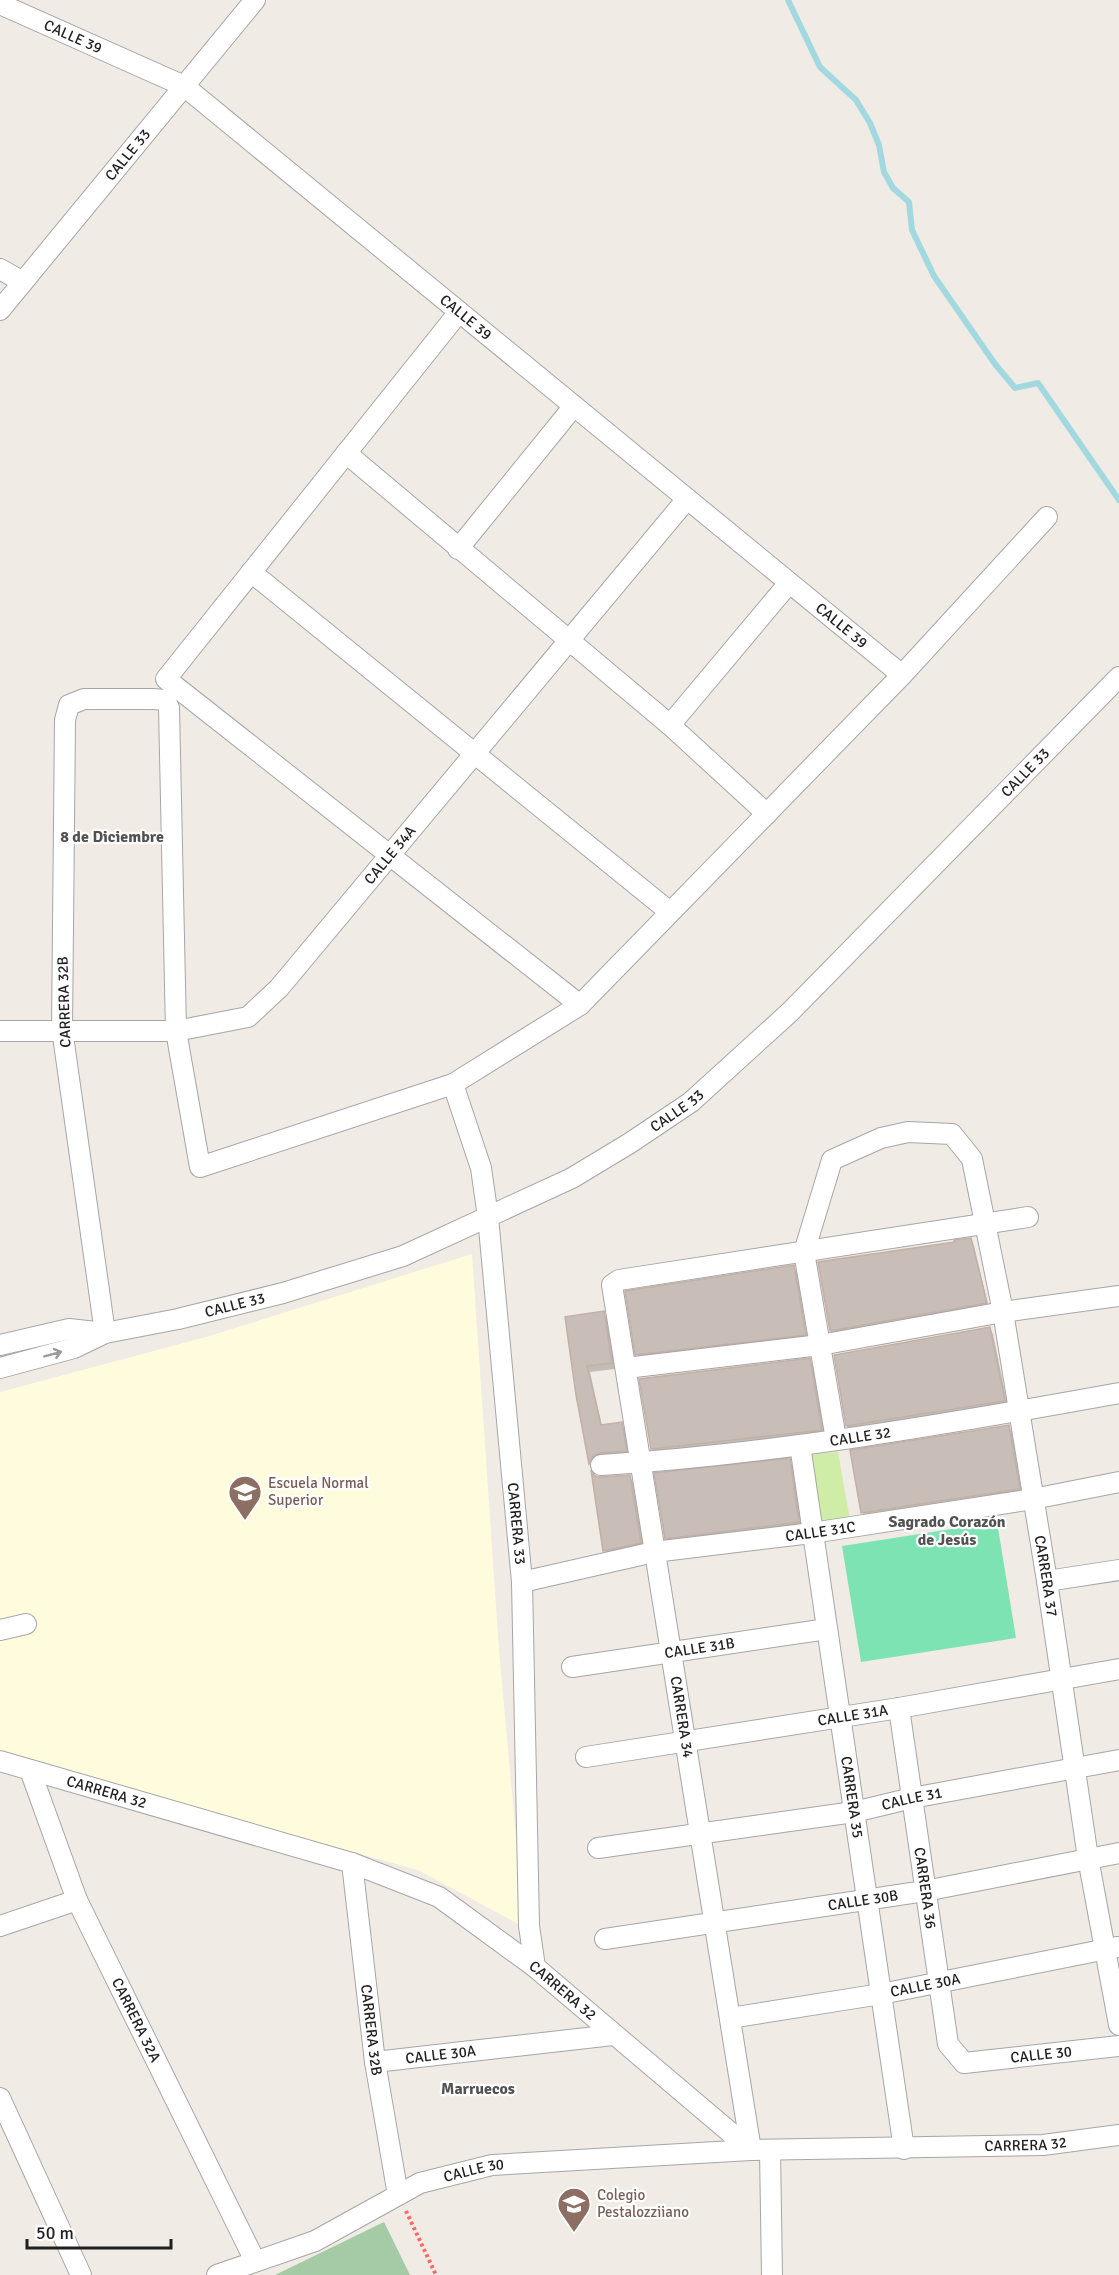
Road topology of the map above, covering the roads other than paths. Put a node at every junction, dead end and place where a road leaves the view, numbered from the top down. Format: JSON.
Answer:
{"nodes":[{"id":1,"x":255,"y":0,"type":"edge"},
{"id":2,"x":0,"y":4,"type":"edge"},
{"id":3,"x":184,"y":86,"type":"junction"},
{"id":4,"x":0,"y":269,"type":"edge"},
{"id":5,"x":23,"y":282,"type":"junction"},
{"id":6,"x":0,"y":310,"type":"edge"},
{"id":7,"x":459,"y":312,"type":"junction"},
{"id":8,"x":574,"y":406,"type":"junction"},
{"id":9,"x":346,"y":453,"type":"junction"},
{"id":10,"x":687,"y":499,"type":"junction"},
{"id":11,"x":1047,"y":517,"type":"dead end"},
{"id":12,"x":458,"y":549,"type":"junction"},
{"id":13,"x":251,"y":572,"type":"junction"},
{"id":14,"x":789,"y":583,"type":"junction"},
{"id":15,"x":568,"y":641,"type":"junction"},
{"id":16,"x":902,"y":675,"type":"junction"},
{"id":17,"x":1119,"y":677,"type":"edge"},
{"id":18,"x":670,"y":725,"type":"junction"},
{"id":19,"x":474,"y":753,"type":"junction"},
{"id":20,"x":767,"y":814,"type":"junction"},
{"id":21,"x":389,"y":855,"type":"junction"},
{"id":22,"x":670,"y":912,"type":"junction"},
{"id":23,"x":580,"y":1005,"type":"junction"},
{"id":24,"x":62,"y":1029,"type":"junction"},
{"id":25,"x":0,"y":1031,"type":"edge"},
{"id":26,"x":176,"y":1031,"type":"junction"},
{"id":27,"x":453,"y":1084,"type":"junction"},
{"id":28,"x":488,"y":1217,"type":"junction"},
{"id":29,"x":1028,"y":1217,"type":"dead end"},
{"id":30,"x":984,"y":1224,"type":"junction"},
{"id":31,"x":804,"y":1252,"type":"junction"},
{"id":32,"x":1119,"y":1296,"type":"edge"},
{"id":33,"x":1003,"y":1312,"type":"junction"},
{"id":34,"x":105,"y":1333,"type":"junction"},
{"id":35,"x":0,"y":1345,"type":"edge"},
{"id":36,"x":820,"y":1345,"type":"junction"},
{"id":37,"x":0,"y":1368,"type":"edge"},
{"id":38,"x":626,"y":1368,"type":"junction"},
{"id":39,"x":1119,"y":1393,"type":"edge"},
{"id":40,"x":1019,"y":1411,"type":"junction"},
{"id":41,"x":836,"y":1439,"type":"junction"},
{"id":42,"x":800,"y":1445,"type":"junction"},
{"id":43,"x":642,"y":1462,"type":"junction"},
{"id":44,"x":601,"y":1465,"type":"dead end"},
{"id":45,"x":1119,"y":1482,"type":"edge"},
{"id":46,"x":1033,"y":1499,"type":"junction"},
{"id":47,"x":812,"y":1533,"type":"junction"},
{"id":48,"x":654,"y":1552,"type":"junction"},
{"id":49,"x":1119,"y":1570,"type":"edge"},
{"id":50,"x":1047,"y":1581,"type":"junction"},
{"id":51,"x":522,"y":1582,"type":"junction"},
{"id":52,"x":26,"y":1624,"type":"dead end"},
{"id":53,"x":827,"y":1629,"type":"junction"},
{"id":54,"x":0,"y":1630,"type":"edge"},
{"id":55,"x":672,"y":1652,"type":"junction"},
{"id":56,"x":572,"y":1667,"type":"dead end"},
{"id":57,"x":1119,"y":1669,"type":"edge"},
{"id":58,"x":1061,"y":1678,"type":"junction"},
{"id":59,"x":898,"y":1708,"type":"junction"},
{"id":60,"x":840,"y":1717,"type":"junction"},
{"id":61,"x":686,"y":1741,"type":"junction"},
{"id":62,"x":586,"y":1757,"type":"dead end"},
{"id":63,"x":1119,"y":1760,"type":"edge"},
{"id":64,"x":0,"y":1761,"type":"edge"},
{"id":65,"x":1075,"y":1768,"type":"junction"},
{"id":66,"x":30,"y":1770,"type":"junction"},
{"id":67,"x":912,"y":1798,"type":"junction"},
{"id":68,"x":854,"y":1812,"type":"junction"},
{"id":69,"x":701,"y":1833,"type":"junction"},
{"id":70,"x":598,"y":1848,"type":"dead end"},
{"id":71,"x":1119,"y":1853,"type":"edge"},
{"id":72,"x":1088,"y":1858,"type":"junction"},
{"id":73,"x":352,"y":1863,"type":"junction"},
{"id":74,"x":925,"y":1891,"type":"junction"},
{"id":75,"x":77,"y":1900,"type":"junction"},
{"id":76,"x":867,"y":1900,"type":"junction"},
{"id":77,"x":715,"y":1923,"type":"junction"},
{"id":78,"x":0,"y":1926,"type":"edge"},
{"id":79,"x":605,"y":1939,"type":"dead end"},
{"id":80,"x":1112,"y":1948,"type":"edge"},
{"id":81,"x":535,"y":1967,"type":"junction"},
{"id":82,"x":939,"y":1983,"type":"junction"},
{"id":83,"x":881,"y":1994,"type":"junction"},
{"id":84,"x":730,"y":2018,"type":"junction"},
{"id":85,"x":1119,"y":2025,"type":"edge"},
{"id":86,"x":614,"y":2035,"type":"junction"},
{"id":87,"x":1119,"y":2046,"type":"edge"},
{"id":88,"x":375,"y":2062,"type":"junction"},
{"id":89,"x":964,"y":2063,"type":"joint"},
{"id":90,"x":0,"y":2098,"type":"edge"},
{"id":91,"x":1119,"y":2135,"type":"edge"},
{"id":92,"x":904,"y":2149,"type":"junction"},
{"id":93,"x":761,"y":2150,"type":"junction"},
{"id":94,"x":398,"y":2195,"type":"junction"},
{"id":95,"x":255,"y":2261,"type":"junction"},
{"id":96,"x":81,"y":2275,"type":"edge"},
{"id":97,"x":217,"y":2275,"type":"edge"},
{"id":98,"x":772,"y":2275,"type":"edge"}],
"edges":[{"from":1,"to":3,"type":"street","name":"CALLE 33"},
{"from":2,"to":3,"type":"street","name":"CALLE 39"},
{"from":3,"to":5,"type":"street","name":"CALLE 33"},
{"from":3,"to":7,"type":"street","name":"CALLE 39"},
{"from":4,"to":5,"type":"street"},
{"from":5,"to":6,"type":"street","name":"CALLE 33"},
{"from":7,"to":8,"type":"street","name":"CALLE 39"},
{"from":7,"to":9,"type":"street"},
{"from":8,"to":10,"type":"street","name":"CALLE 39"},
{"from":8,"to":12,"type":"street"},
{"from":9,"to":12,"type":"street"},
{"from":9,"to":13,"type":"street"},
{"from":10,"to":14,"type":"street","name":"CALLE 39"},
{"from":10,"to":15,"type":"street","name":"CALLE 34A"},
{"from":11,"to":16,"type":"street"},
{"from":12,"to":15,"type":"street"},
{"from":13,"to":19,"type":"street"},
{"from":13,"to":21,"type":"street"},
{"from":14,"to":16,"type":"street","name":"CALLE 39"},
{"from":14,"to":18,"type":"street"},
{"from":15,"to":18,"type":"street"},
{"from":15,"to":19,"type":"street","name":"CALLE 34A"},
{"from":16,"to":20,"type":"street"},
{"from":17,"to":28,"type":"street","name":"CALLE 33"},
{"from":18,"to":20,"type":"street"},
{"from":19,"to":21,"type":"street","name":"CALLE 34A"},
{"from":19,"to":22,"type":"street"},
{"from":20,"to":22,"type":"street"},
{"from":21,"to":23,"type":"street"},
{"from":21,"to":26,"type":"street","name":"CALLE 34A"},
{"from":22,"to":23,"type":"street"},
{"from":23,"to":27,"type":"street"},
{"from":24,"to":25,"type":"street","name":"CALLE 34A"},
{"from":24,"to":26,"type":"street","name":"CALLE 34A"},
{"from":24,"to":26,"type":"street","name":"CARRERA 32B"},
{"from":24,"to":34,"type":"street","name":"CARRERA 32B"},
{"from":26,"to":27,"type":"street"},
{"from":27,"to":28,"type":"street","name":"CARRERA 33"},
{"from":28,"to":34,"type":"street","name":"CALLE 33"},
{"from":28,"to":51,"type":"street","name":"CARRERA 33"},
{"from":29,"to":30,"type":"street"},
{"from":30,"to":31,"type":"street"},
{"from":30,"to":31,"type":"street","name":"CARRERA 37"},
{"from":30,"to":33,"type":"street","name":"CARRERA 37"},
{"from":31,"to":36,"type":"street"},
{"from":31,"to":38,"type":"street","name":"CARRERA 34"},
{"from":32,"to":33,"type":"street"},
{"from":33,"to":36,"type":"street"},
{"from":33,"to":40,"type":"street","name":"CARRERA 37"},
{"from":34,"to":35,"type":"street","name":"CALLE 33"},
{"from":37,"to":34,"type":"street","name":"CALLE 33","one_way":true},
{"from":36,"to":38,"type":"street"},
{"from":36,"to":41,"type":"street"},
{"from":38,"to":43,"type":"street","name":"CARRERA 34"},
{"from":39,"to":40,"type":"street","name":"CALLE 32"},
{"from":40,"to":41,"type":"street","name":"CALLE 32"},
{"from":40,"to":46,"type":"street","name":"CARRERA 37"},
{"from":41,"to":42,"type":"street","name":"CALLE 32"},
{"from":42,"to":43,"type":"street","name":"CALLE 32"},
{"from":42,"to":47,"type":"street","name":"CARRERA 35"},
{"from":43,"to":44,"type":"street","name":"CALLE 32"},
{"from":43,"to":48,"type":"street","name":"CARRERA 34"},
{"from":45,"to":46,"type":"street","name":"CALLE 31C"},
{"from":46,"to":47,"type":"street","name":"CALLE 31C"},
{"from":46,"to":50,"type":"street","name":"CARRERA 37"},
{"from":47,"to":48,"type":"street","name":"CALLE 31C"},
{"from":47,"to":53,"type":"street","name":"CARRERA 35"},
{"from":48,"to":51,"type":"street","name":"CALLE 31C"},
{"from":48,"to":55,"type":"street","name":"CARRERA 34"},
{"from":49,"to":50,"type":"street"},
{"from":50,"to":58,"type":"street","name":"CARRERA 37"},
{"from":51,"to":81,"type":"street","name":"CARRERA 33"},
{"from":52,"to":54,"type":"street"},
{"from":53,"to":55,"type":"street","name":"CALLE 31B"},
{"from":53,"to":60,"type":"street","name":"CARRERA 35"},
{"from":55,"to":56,"type":"street","name":"CALLE 31B"},
{"from":55,"to":61,"type":"street","name":"CARRERA 34"},
{"from":57,"to":58,"type":"street","name":"CALLE 31A"},
{"from":58,"to":59,"type":"street","name":"CALLE 31A"},
{"from":58,"to":65,"type":"street","name":"CARRERA 37"},
{"from":59,"to":60,"type":"street","name":"CALLE 31A"},
{"from":59,"to":67,"type":"street","name":"CARRERA 36"},
{"from":60,"to":61,"type":"street","name":"CALLE 31A"},
{"from":60,"to":68,"type":"street","name":"CARRERA 35"},
{"from":61,"to":62,"type":"street","name":"CALLE 31A"},
{"from":61,"to":69,"type":"street","name":"CARRERA 34"},
{"from":63,"to":65,"type":"street","name":"CALLE 31"},
{"from":64,"to":66,"type":"street","name":"CARRERA 32"},
{"from":65,"to":67,"type":"street","name":"CALLE 31"},
{"from":65,"to":72,"type":"street","name":"CARRERA 37"},
{"from":66,"to":73,"type":"street","name":"CARRERA 32"},
{"from":66,"to":75,"type":"street","name":"CARRERA 32A"},
{"from":67,"to":68,"type":"street","name":"CALLE 31"},
{"from":67,"to":74,"type":"street","name":"CARRERA 36"},
{"from":68,"to":69,"type":"street","name":"CALLE 31"},
{"from":68,"to":76,"type":"street","name":"CARRERA 35"},
{"from":69,"to":70,"type":"street","name":"CALLE 31"},
{"from":69,"to":77,"type":"street","name":"CARRERA 34"},
{"from":71,"to":72,"type":"street","name":"CALLE 30B"},
{"from":72,"to":74,"type":"street","name":"CALLE 30B"},
{"from":72,"to":80,"type":"street","name":"CARRERA 37"},
{"from":73,"to":81,"type":"street","name":"CARRERA 32"},
{"from":73,"to":88,"type":"street","name":"CARRERA 32B"},
{"from":74,"to":76,"type":"street","name":"CALLE 30B"},
{"from":74,"to":82,"type":"street","name":"CARRERA 36"},
{"from":75,"to":78,"type":"street"},
{"from":75,"to":95,"type":"street","name":"CARRERA 32A"},
{"from":76,"to":77,"type":"street","name":"CALLE 30B"},
{"from":76,"to":83,"type":"street","name":"CARRERA 35"},
{"from":77,"to":79,"type":"street","name":"CALLE 30B"},
{"from":77,"to":84,"type":"street","name":"CARRERA 34"},
{"from":80,"to":82,"type":"street","name":"CALLE 30A"},
{"from":80,"to":85,"type":"street","name":"CARRERA 37"},
{"from":81,"to":86,"type":"street","name":"CARRERA 32"},
{"from":82,"to":83,"type":"street","name":"CALLE 30A"},
{"from":82,"to":89,"type":"street","name":"CARRERA 36"},
{"from":83,"to":84,"type":"street","name":"CALLE 30A"},
{"from":83,"to":92,"type":"street","name":"CARRERA 35"},
{"from":84,"to":93,"type":"street","name":"CARRERA 34"},
{"from":86,"to":88,"type":"street","name":"CALLE 30A"},
{"from":86,"to":93,"type":"street","name":"CARRERA 32"},
{"from":87,"to":89,"type":"street","name":"CALLE 30"},
{"from":88,"to":94,"type":"street","name":"CARRERA 32B"},
{"from":90,"to":96,"type":"street"},
{"from":91,"to":92,"type":"street","name":"CARRERA 32"},
{"from":92,"to":93,"type":"street","name":"CARRERA 32"},
{"from":93,"to":94,"type":"street","name":"CALLE 30"},
{"from":93,"to":98,"type":"street","name":"CARRERA 34"},
{"from":94,"to":95,"type":"street","name":"CALLE 30"},
{"from":95,"to":97,"type":"street","name":"CALLE 30"}]}
